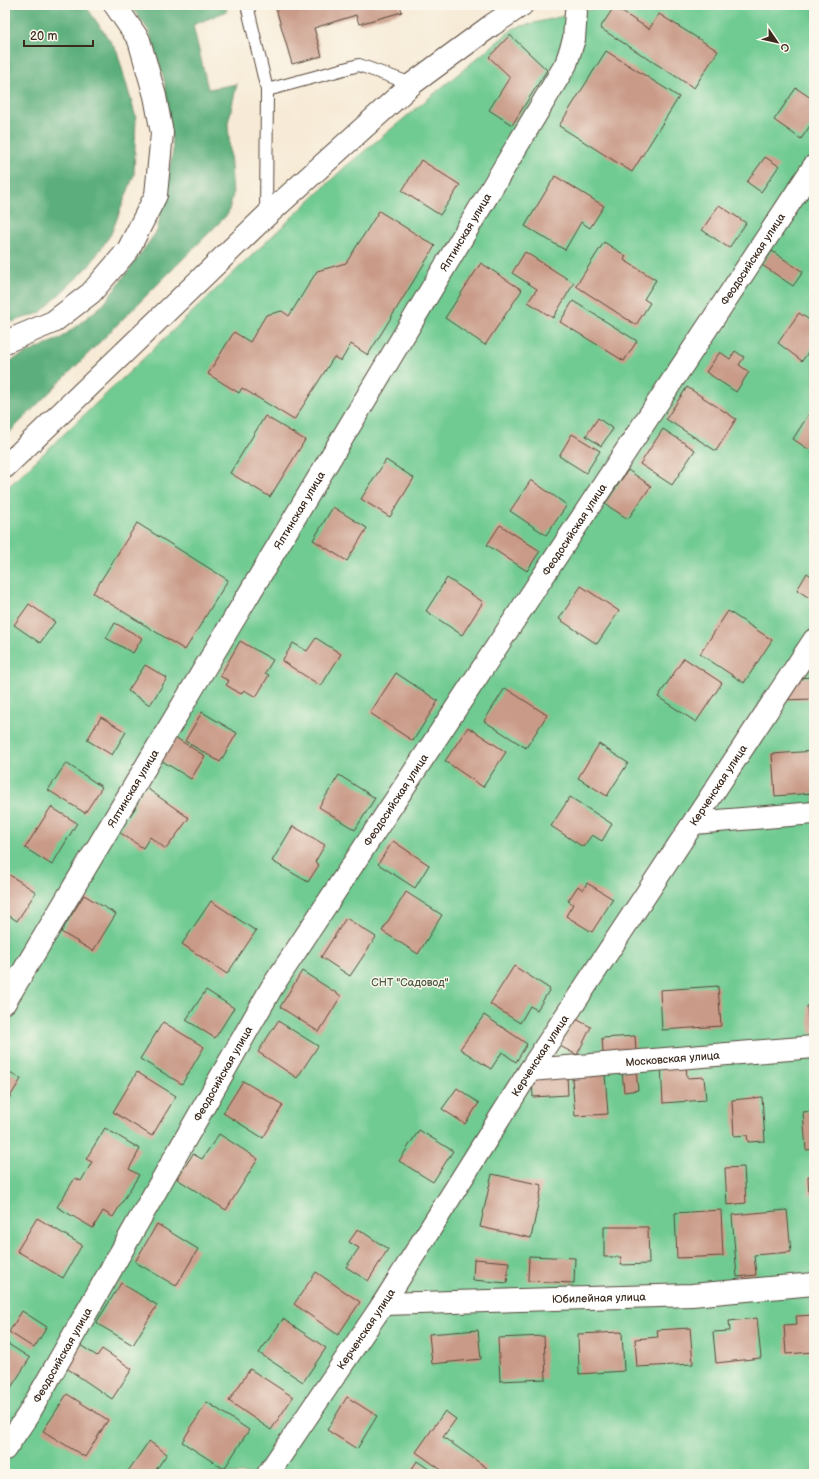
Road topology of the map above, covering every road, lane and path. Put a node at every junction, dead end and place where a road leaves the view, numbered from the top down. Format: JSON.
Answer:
{"nodes":[{"id":1,"x":115,"y":5,"type":"edge"},
{"id":2,"x":247,"y":5,"type":"edge"},
{"id":3,"x":522,"y":5,"type":"edge"},
{"id":4,"x":577,"y":7,"type":"edge"},
{"id":5,"x":412,"y":84,"type":"junction"},
{"id":6,"x":267,"y":90,"type":"junction"},
{"id":7,"x":814,"y":166,"type":"edge"},
{"id":8,"x":266,"y":216,"type":"junction"},
{"id":9,"x":5,"y":342,"type":"edge"},
{"id":10,"x":5,"y":467,"type":"edge"},
{"id":11,"x":814,"y":640,"type":"edge"},
{"id":12,"x":814,"y":813,"type":"edge"},
{"id":13,"x":694,"y":823,"type":"junction"},
{"id":14,"x":5,"y":1002,"type":"edge"},
{"id":15,"x":814,"y":1046,"type":"edge"},
{"id":16,"x":530,"y":1070,"type":"junction"},
{"id":17,"x":814,"y":1284,"type":"edge"},
{"id":18,"x":383,"y":1304,"type":"junction"},
{"id":19,"x":5,"y":1449,"type":"edge"},
{"id":20,"x":268,"y":1474,"type":"edge"}],
"edges":[{"from":1,"to":9,"type":"street"},
{"from":2,"to":6,"type":"lane"},
{"from":3,"to":5,"type":"street"},
{"from":4,"to":14,"type":"street","name":"Ялтинская улица"},
{"from":5,"to":6,"type":"lane"},
{"from":5,"to":8,"type":"street"},
{"from":6,"to":8,"type":"lane"},
{"from":7,"to":19,"type":"street","name":"Феодосийская улица"},
{"from":8,"to":10,"type":"street"},
{"from":11,"to":13,"type":"street","name":"Керченская улица"},
{"from":12,"to":13,"type":"street"},
{"from":13,"to":16,"type":"street","name":"Керченская улица"},
{"from":15,"to":16,"type":"street","name":"Московская улица"},
{"from":16,"to":18,"type":"street","name":"Керченская улица"},
{"from":17,"to":18,"type":"street","name":"Юбилейная улица"},
{"from":18,"to":20,"type":"street","name":"Керченская улица"}]}
